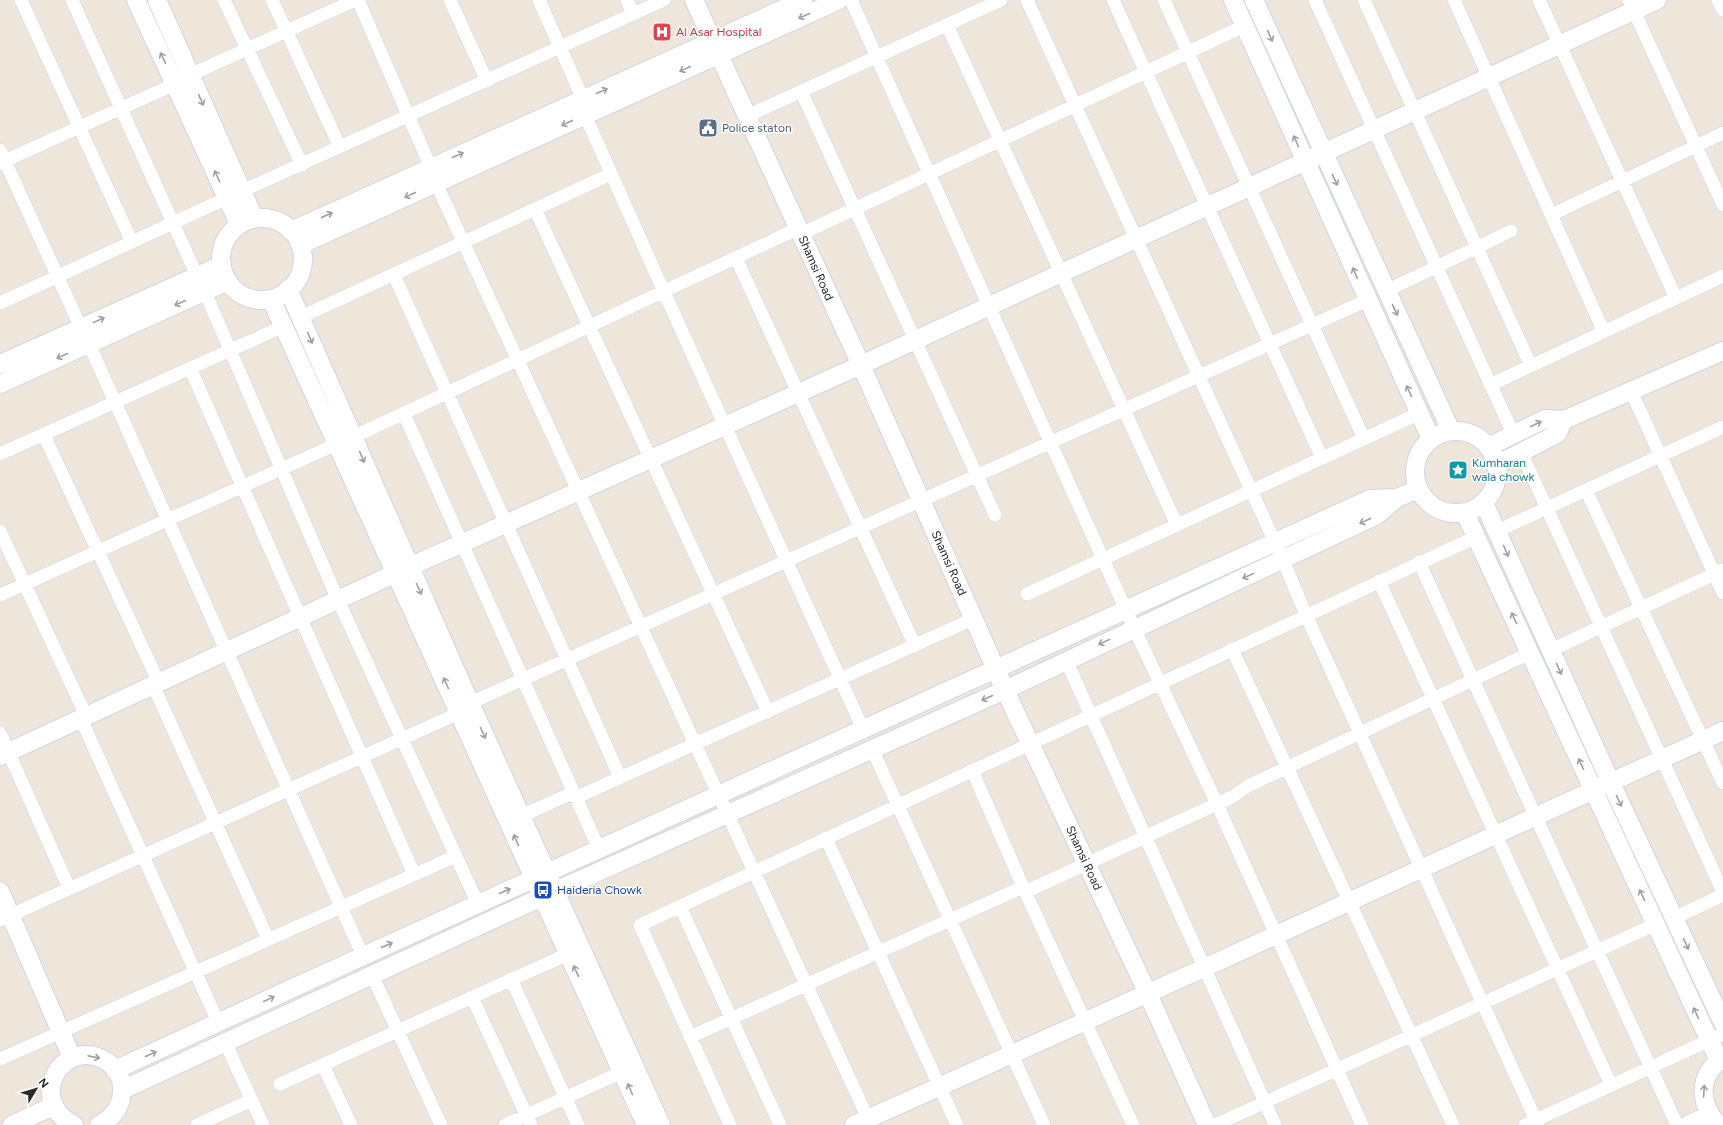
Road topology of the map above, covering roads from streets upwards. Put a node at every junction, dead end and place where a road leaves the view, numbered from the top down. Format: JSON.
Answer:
{"nodes":[{"id":1,"x":21,"y":0,"type":"edge"},
{"id":2,"x":72,"y":0,"type":"edge"},
{"id":3,"x":136,"y":0,"type":"edge"},
{"id":4,"x":157,"y":0,"type":"edge"},
{"id":5,"x":224,"y":0,"type":"edge"},
{"id":6,"x":272,"y":0,"type":"edge"},
{"id":7,"x":355,"y":0,"type":"edge"},
{"id":8,"x":358,"y":0,"type":"edge"},
{"id":9,"x":450,"y":0,"type":"edge"},
{"id":10,"x":539,"y":0,"type":"edge"},
{"id":11,"x":627,"y":0,"type":"edge"},
{"id":12,"x":664,"y":0,"type":"edge"},
{"id":13,"x":694,"y":0,"type":"edge"},
{"id":14,"x":803,"y":0,"type":"edge"},
{"id":15,"x":839,"y":0,"type":"edge"},
{"id":16,"x":851,"y":0,"type":"edge"},
{"id":17,"x":1001,"y":0,"type":"edge"},
{"id":18,"x":1027,"y":0,"type":"edge"},
{"id":19,"x":1113,"y":0,"type":"edge"},
{"id":20,"x":1164,"y":0,"type":"edge"},
{"id":21,"x":1232,"y":0,"type":"edge"},
{"id":22,"x":1254,"y":0,"type":"edge"},
{"id":23,"x":1315,"y":0,"type":"edge"},
{"id":24,"x":1364,"y":0,"type":"edge"},
{"id":25,"x":1454,"y":0,"type":"edge"},
{"id":26,"x":1539,"y":0,"type":"edge"},
{"id":27,"x":1657,"y":0,"type":"edge"},
{"id":28,"x":1718,"y":0,"type":"edge"},
{"id":29,"x":1632,"y":5,"type":"edge"},
{"id":30,"x":1723,"y":10,"type":"edge"},
{"id":31,"x":633,"y":14,"type":"junction"},
{"id":32,"x":947,"y":25,"type":"junction"},
{"id":33,"x":1244,"y":26,"type":"junction"},
{"id":34,"x":287,"y":31,"type":"junction"},
{"id":35,"x":1560,"y":44,"type":"junction"},
{"id":36,"x":560,"y":47,"type":"junction"},
{"id":37,"x":716,"y":47,"type":"junction"},
{"id":38,"x":247,"y":49,"type":"junction"},
{"id":39,"x":1188,"y":53,"type":"junction"},
{"id":40,"x":876,"y":57,"type":"junction"},
{"id":41,"x":1146,"y":72,"type":"junction"},
{"id":42,"x":190,"y":75,"type":"junction"},
{"id":43,"x":1489,"y":76,"type":"junction"},
{"id":44,"x":487,"y":81,"type":"junction"},
{"id":45,"x":175,"y":84,"type":"junction"},
{"id":46,"x":801,"y":91,"type":"junction"},
{"id":47,"x":1075,"y":106,"type":"junction"},
{"id":48,"x":584,"y":107,"type":"junction"},
{"id":49,"x":121,"y":108,"type":"junction"},
{"id":50,"x":1415,"y":110,"type":"junction"},
{"id":51,"x":408,"y":116,"type":"junction"},
{"id":52,"x":747,"y":116,"type":"junction"},
{"id":53,"x":80,"y":127,"type":"junction"},
{"id":54,"x":1374,"y":129,"type":"junction"},
{"id":55,"x":1723,"y":134,"type":"edge"},
{"id":56,"x":1000,"y":141,"type":"junction"},
{"id":57,"x":1696,"y":146,"type":"junction"},
{"id":58,"x":340,"y":147,"type":"junction"},
{"id":59,"x":1323,"y":152,"type":"junction"},
{"id":60,"x":2,"y":158,"type":"edge"},
{"id":61,"x":1305,"y":161,"type":"junction"},
{"id":62,"x":302,"y":165,"type":"junction"},
{"id":63,"x":610,"y":174,"type":"junction"},
{"id":64,"x":929,"y":174,"type":"junction"},
{"id":65,"x":433,"y":175,"type":"junction"},
{"id":66,"x":1622,"y":181,"type":"junction"},
{"id":67,"x":1249,"y":186,"type":"junction"},
{"id":68,"x":234,"y":195,"type":"junction"},
{"id":69,"x":1723,"y":205,"type":"edge"},
{"id":70,"x":1207,"y":206,"type":"junction"},
{"id":71,"x":855,"y":209,"type":"junction"},
{"id":72,"x":535,"y":210,"type":"junction"},
{"id":73,"x":1551,"y":215,"type":"junction"},
{"id":74,"x":247,"y":221,"type":"junction"},
{"id":75,"x":173,"y":223,"type":"junction"},
{"id":76,"x":800,"y":231,"type":"junction"},
{"id":77,"x":1512,"y":231,"type":"dead end"},
{"id":78,"x":296,"y":238,"type":"junction"},
{"id":79,"x":1135,"y":239,"type":"junction"},
{"id":80,"x":132,"y":242,"type":"junction"},
{"id":81,"x":463,"y":243,"type":"junction"},
{"id":82,"x":1477,"y":248,"type":"junction"},
{"id":83,"x":736,"y":258,"type":"junction"},
{"id":84,"x":1437,"y":267,"type":"junction"},
{"id":85,"x":225,"y":273,"type":"junction"},
{"id":86,"x":1061,"y":273,"type":"junction"},
{"id":87,"x":394,"y":274,"type":"junction"},
{"id":88,"x":57,"y":276,"type":"junction"},
{"id":89,"x":1723,"y":276,"type":"edge"},
{"id":90,"x":201,"y":284,"type":"junction"},
{"id":91,"x":288,"y":289,"type":"junction"},
{"id":92,"x":1386,"y":291,"type":"junction"},
{"id":93,"x":664,"y":292,"type":"junction"},
{"id":94,"x":271,"y":298,"type":"junction"},
{"id":95,"x":1676,"y":298,"type":"junction"},
{"id":96,"x":1368,"y":300,"type":"junction"},
{"id":97,"x":0,"y":303,"type":"edge"},
{"id":98,"x":988,"y":306,"type":"junction"},
{"id":99,"x":301,"y":317,"type":"junction"},
{"id":100,"x":1312,"y":325,"type":"junction"},
{"id":101,"x":284,"y":326,"type":"junction"},
{"id":102,"x":590,"y":327,"type":"junction"},
{"id":103,"x":81,"y":328,"type":"junction"},
{"id":104,"x":1604,"y":332,"type":"junction"},
{"id":105,"x":915,"y":340,"type":"junction"},
{"id":106,"x":89,"y":344,"type":"junction"},
{"id":107,"x":1270,"y":344,"type":"junction"},
{"id":108,"x":230,"y":350,"type":"junction"},
{"id":109,"x":1723,"y":352,"type":"edge"},
{"id":110,"x":518,"y":360,"type":"junction"},
{"id":111,"x":0,"y":364,"type":"edge"},
{"id":112,"x":860,"y":365,"type":"junction"},
{"id":113,"x":1531,"y":366,"type":"junction"},
{"id":114,"x":190,"y":368,"type":"junction"},
{"id":115,"x":1199,"y":376,"type":"junction"},
{"id":116,"x":0,"y":384,"type":"edge"},
{"id":117,"x":1490,"y":385,"type":"junction"},
{"id":118,"x":1631,"y":391,"type":"junction"},
{"id":119,"x":798,"y":392,"type":"junction"},
{"id":120,"x":447,"y":394,"type":"junction"},
{"id":121,"x":115,"y":402,"type":"junction"},
{"id":122,"x":1124,"y":410,"type":"junction"},
{"id":123,"x":1420,"y":413,"type":"junction"},
{"id":124,"x":404,"y":414,"type":"junction"},
{"id":125,"x":1564,"y":420,"type":"junction"},
{"id":126,"x":724,"y":426,"type":"junction"},
{"id":127,"x":1723,"y":427,"type":"edge"},
{"id":128,"x":1451,"y":431,"type":"junction"},
{"id":129,"x":44,"y":435,"type":"junction"},
{"id":130,"x":1514,"y":436,"type":"junction"},
{"id":131,"x":1364,"y":439,"type":"junction"},
{"id":132,"x":1431,"y":439,"type":"junction"},
{"id":133,"x":345,"y":440,"type":"junction"},
{"id":134,"x":1050,"y":443,"type":"junction"},
{"id":135,"x":1488,"y":447,"type":"junction"},
{"id":136,"x":1521,"y":452,"type":"junction"},
{"id":137,"x":0,"y":454,"type":"edge"},
{"id":138,"x":1660,"y":456,"type":"junction"},
{"id":139,"x":1322,"y":458,"type":"junction"},
{"id":140,"x":650,"y":459,"type":"junction"},
{"id":141,"x":1496,"y":465,"type":"junction"},
{"id":142,"x":281,"y":469,"type":"junction"},
{"id":143,"x":977,"y":476,"type":"junction"},
{"id":144,"x":243,"y":486,"type":"junction"},
{"id":145,"x":1418,"y":489,"type":"junction"},
{"id":146,"x":1251,"y":490,"type":"junction"},
{"id":147,"x":1586,"y":490,"type":"junction"},
{"id":148,"x":578,"y":491,"type":"junction"},
{"id":149,"x":1396,"y":498,"type":"junction"},
{"id":150,"x":921,"y":501,"type":"junction"},
{"id":151,"x":1484,"y":503,"type":"junction"},
{"id":152,"x":1547,"y":508,"type":"junction"},
{"id":153,"x":1464,"y":513,"type":"junction"},
{"id":154,"x":995,"y":515,"type":"dead end"},
{"id":155,"x":168,"y":520,"type":"junction"},
{"id":156,"x":506,"y":523,"type":"junction"},
{"id":157,"x":1176,"y":525,"type":"junction"},
{"id":158,"x":860,"y":528,"type":"junction"},
{"id":159,"x":0,"y":531,"type":"edge"},
{"id":160,"x":1497,"y":531,"type":"junction"},
{"id":161,"x":1476,"y":537,"type":"junction"},
{"id":162,"x":1275,"y":542,"type":"junction"},
{"id":163,"x":462,"y":543,"type":"junction"},
{"id":164,"x":98,"y":552,"type":"junction"},
{"id":165,"x":1102,"y":559,"type":"junction"},
{"id":166,"x":1283,"y":560,"type":"junction"},
{"id":167,"x":786,"y":561,"type":"junction"},
{"id":168,"x":1420,"y":562,"type":"junction"},
{"id":169,"x":403,"y":570,"type":"junction"},
{"id":170,"x":1719,"y":572,"type":"edge"},
{"id":171,"x":1379,"y":581,"type":"junction"},
{"id":172,"x":25,"y":584,"type":"junction"},
{"id":173,"x":1723,"y":593,"type":"edge"},
{"id":174,"x":713,"y":594,"type":"junction"},
{"id":175,"x":1027,"y":594,"type":"dead end"},
{"id":176,"x":0,"y":595,"type":"edge"},
{"id":177,"x":338,"y":600,"type":"junction"},
{"id":178,"x":1641,"y":608,"type":"junction"},
{"id":179,"x":1126,"y":610,"type":"junction"},
{"id":180,"x":1306,"y":615,"type":"junction"},
{"id":181,"x":301,"y":617,"type":"junction"},
{"id":182,"x":973,"y":619,"type":"junction"},
{"id":183,"x":642,"y":626,"type":"junction"},
{"id":184,"x":1601,"y":627,"type":"junction"},
{"id":185,"x":1134,"y":628,"type":"junction"},
{"id":186,"x":915,"y":646,"type":"junction"},
{"id":187,"x":1232,"y":649,"type":"junction"},
{"id":188,"x":1551,"y":650,"type":"junction"},
{"id":189,"x":227,"y":651,"type":"junction"},
{"id":190,"x":1530,"y":653,"type":"junction"},
{"id":191,"x":567,"y":660,"type":"junction"},
{"id":192,"x":1066,"y":660,"type":"junction"},
{"id":193,"x":996,"y":669,"type":"junction"},
{"id":194,"x":524,"y":679,"type":"junction"},
{"id":195,"x":840,"y":679,"type":"junction"},
{"id":196,"x":1473,"y":680,"type":"junction"},
{"id":197,"x":1159,"y":683,"type":"junction"},
{"id":198,"x":156,"y":684,"type":"junction"},
{"id":199,"x":1004,"y":690,"type":"junction"},
{"id":200,"x":1432,"y":699,"type":"junction"},
{"id":201,"x":465,"y":708,"type":"junction"},
{"id":202,"x":768,"y":712,"type":"junction"},
{"id":203,"x":1091,"y":715,"type":"junction"},
{"id":204,"x":83,"y":717,"type":"junction"},
{"id":205,"x":863,"y":729,"type":"junction"},
{"id":206,"x":1723,"y":731,"type":"edge"},
{"id":207,"x":0,"y":733,"type":"edge"},
{"id":208,"x":1360,"y":733,"type":"junction"},
{"id":209,"x":402,"y":738,"type":"junction"},
{"id":210,"x":1703,"y":741,"type":"junction"},
{"id":211,"x":1031,"y":742,"type":"junction"},
{"id":212,"x":696,"y":744,"type":"junction"},
{"id":213,"x":872,"y":749,"type":"junction"},
{"id":214,"x":4,"y":754,"type":"edge"},
{"id":215,"x":362,"y":756,"type":"junction"},
{"id":216,"x":1662,"y":760,"type":"junction"},
{"id":217,"x":1287,"y":768,"type":"junction"},
{"id":218,"x":972,"y":770,"type":"junction"},
{"id":219,"x":620,"y":777,"type":"junction"},
{"id":220,"x":1611,"y":783,"type":"junction"},
{"id":221,"x":1723,"y":783,"type":"edge"},
{"id":222,"x":288,"y":790,"type":"junction"},
{"id":223,"x":1594,"y":791,"type":"junction"},
{"id":224,"x":719,"y":794,"type":"junction"},
{"id":225,"x":577,"y":797,"type":"junction"},
{"id":226,"x":897,"y":804,"type":"junction"},
{"id":227,"x":1217,"y":804,"type":"junction"},
{"id":228,"x":728,"y":813,"type":"junction"},
{"id":229,"x":521,"y":816,"type":"junction"},
{"id":230,"x":1536,"y":817,"type":"junction"},
{"id":231,"x":215,"y":823,"type":"junction"},
{"id":232,"x":1495,"y":836,"type":"junction"},
{"id":233,"x":1145,"y":837,"type":"junction"},
{"id":234,"x":826,"y":838,"type":"junction"},
{"id":235,"x":599,"y":849,"type":"junction"},
{"id":236,"x":143,"y":855,"type":"junction"},
{"id":237,"x":456,"y":856,"type":"junction"},
{"id":238,"x":1087,"y":864,"type":"junction"},
{"id":239,"x":1422,"y":869,"type":"junction"},
{"id":240,"x":755,"y":870,"type":"junction"},
{"id":241,"x":414,"y":874,"type":"junction"},
{"id":242,"x":540,"y":876,"type":"junction"},
{"id":243,"x":69,"y":888,"type":"junction"},
{"id":244,"x":1024,"y":890,"type":"junction"},
{"id":245,"x":0,"y":891,"type":"edge"},
{"id":246,"x":548,"y":894,"type":"junction"},
{"id":247,"x":1723,"y":894,"type":"edge"},
{"id":248,"x":1349,"y":902,"type":"junction"},
{"id":249,"x":478,"y":904,"type":"junction"},
{"id":250,"x":680,"y":906,"type":"junction"},
{"id":251,"x":341,"y":907,"type":"junction"},
{"id":252,"x":5,"y":917,"type":"edge"},
{"id":253,"x":1674,"y":918,"type":"junction"},
{"id":254,"x":950,"y":920,"type":"junction"},
{"id":255,"x":1656,"y":924,"type":"junction"},
{"id":256,"x":1276,"y":935,"type":"junction"},
{"id":257,"x":268,"y":939,"type":"junction"},
{"id":258,"x":1598,"y":951,"type":"junction"},
{"id":259,"x":878,"y":953,"type":"junction"},
{"id":260,"x":568,"y":954,"type":"junction"},
{"id":261,"x":363,"y":956,"type":"junction"},
{"id":262,"x":1204,"y":968,"type":"junction"},
{"id":263,"x":1557,"y":969,"type":"junction"},
{"id":264,"x":195,"y":971,"type":"junction"},
{"id":265,"x":372,"y":975,"type":"junction"},
{"id":266,"x":511,"y":979,"type":"junction"},
{"id":267,"x":807,"y":985,"type":"junction"},
{"id":268,"x":1148,"y":994,"type":"junction"},
{"id":269,"x":472,"y":997,"type":"junction"},
{"id":270,"x":1483,"y":1003,"type":"junction"},
{"id":271,"x":731,"y":1019,"type":"junction"},
{"id":272,"x":218,"y":1022,"type":"junction"},
{"id":273,"x":1085,"y":1022,"type":"junction"},
{"id":274,"x":1723,"y":1023,"type":"edge"},
{"id":275,"x":60,"y":1031,"type":"junction"},
{"id":276,"x":397,"y":1031,"type":"junction"},
{"id":277,"x":1411,"y":1036,"type":"junction"},
{"id":278,"x":690,"y":1037,"type":"junction"},
{"id":279,"x":1716,"y":1038,"type":"edge"},
{"id":280,"x":225,"y":1042,"type":"junction"},
{"id":281,"x":1011,"y":1055,"type":"junction"},
{"id":282,"x":1,"y":1056,"type":"edge"},
{"id":283,"x":72,"y":1058,"type":"junction"},
{"id":284,"x":1721,"y":1059,"type":"edge"},
{"id":285,"x":323,"y":1065,"type":"junction"},
{"id":286,"x":1651,"y":1067,"type":"junction"},
{"id":287,"x":115,"y":1070,"type":"junction"},
{"id":288,"x":1336,"y":1071,"type":"junction"},
{"id":289,"x":622,"y":1072,"type":"junction"},
{"id":290,"x":280,"y":1084,"type":"dead end"},
{"id":291,"x":1611,"y":1085,"type":"junction"},
{"id":292,"x":939,"y":1087,"type":"junction"},
{"id":293,"x":122,"y":1090,"type":"junction"},
{"id":294,"x":566,"y":1098,"type":"junction"},
{"id":295,"x":252,"y":1100,"type":"junction"},
{"id":296,"x":1264,"y":1102,"type":"junction"},
{"id":297,"x":53,"y":1106,"type":"junction"},
{"id":298,"x":529,"y":1120,"type":"edge"},
{"id":299,"x":1714,"y":1120,"type":"edge"},
{"id":300,"x":864,"y":1123,"type":"edge"},
{"id":301,"x":1533,"y":1123,"type":"edge"},
{"id":302,"x":12,"y":1125,"type":"edge"},
{"id":303,"x":74,"y":1125,"type":"edge"},
{"id":304,"x":101,"y":1125,"type":"edge"},
{"id":305,"x":197,"y":1125,"type":"edge"},
{"id":306,"x":263,"y":1125,"type":"edge"},
{"id":307,"x":351,"y":1125,"type":"edge"},
{"id":308,"x":441,"y":1125,"type":"edge"},
{"id":309,"x":505,"y":1125,"type":"edge"},
{"id":310,"x":578,"y":1125,"type":"edge"},
{"id":311,"x":646,"y":1125,"type":"edge"},
{"id":312,"x":661,"y":1125,"type":"edge"},
{"id":313,"x":730,"y":1125,"type":"edge"},
{"id":314,"x":780,"y":1125,"type":"edge"},
{"id":315,"x":956,"y":1125,"type":"edge"},
{"id":316,"x":1044,"y":1125,"type":"edge"},
{"id":317,"x":1133,"y":1125,"type":"edge"},
{"id":318,"x":1207,"y":1125,"type":"edge"},
{"id":319,"x":1215,"y":1125,"type":"edge"},
{"id":320,"x":1275,"y":1125,"type":"edge"},
{"id":321,"x":1362,"y":1125,"type":"edge"},
{"id":322,"x":1453,"y":1125,"type":"edge"},
{"id":323,"x":1678,"y":1125,"type":"edge"},
{"id":324,"x":1688,"y":1125,"type":"edge"}],
"edges":[{"from":1,"to":53,"type":"street"},
{"from":2,"to":49,"type":"street"},
{"from":45,"to":3,"type":"street","one_way":true},
{"from":4,"to":42,"type":"street"},
{"from":5,"to":38,"type":"street"},
{"from":6,"to":34,"type":"street"},
{"from":7,"to":34,"type":"street"},
{"from":8,"to":51,"type":"street"},
{"from":9,"to":44,"type":"street"},
{"from":10,"to":36,"type":"street"},
{"from":11,"to":31,"type":"street"},
{"from":12,"to":31,"type":"street"},
{"from":13,"to":37,"type":"street","name":"Shamsi Road"},
{"from":14,"to":37,"type":"street"},
{"from":15,"to":37,"type":"street","one_way":true},
{"from":16,"to":40,"type":"street"},
{"from":17,"to":32,"type":"street"},
{"from":18,"to":47,"type":"street"},
{"from":19,"to":41,"type":"street"},
{"from":20,"to":39,"type":"street"},
{"from":21,"to":33,"type":"street"},
{"from":22,"to":59,"type":"street","one_way":true},
{"from":23,"to":54,"type":"street"},
{"from":24,"to":50,"type":"street"},
{"from":25,"to":43,"type":"street"},
{"from":26,"to":35,"type":"street"},
{"from":27,"to":29,"type":"street"},
{"from":28,"to":30,"type":"street"},
{"from":29,"to":35,"type":"street"},
{"from":29,"to":57,"type":"street"},
{"from":31,"to":36,"type":"street"},
{"from":32,"to":40,"type":"street"},
{"from":32,"to":56,"type":"street"},
{"from":33,"to":39,"type":"street"},
{"from":61,"to":33,"type":"street","one_way":true},
{"from":34,"to":38,"type":"street"},
{"from":34,"to":58,"type":"street"},
{"from":35,"to":43,"type":"street"},
{"from":35,"to":66,"type":"street"},
{"from":36,"to":44,"type":"street"},
{"from":36,"to":48,"type":"street"},
{"from":37,"to":48,"type":"street"},
{"from":37,"to":52,"type":"street","name":"Shamsi Road"},
{"from":38,"to":42,"type":"street"},
{"from":38,"to":62,"type":"street"},
{"from":39,"to":41,"type":"street"},
{"from":39,"to":67,"type":"street"},
{"from":40,"to":46,"type":"street"},
{"from":40,"to":64,"type":"street"},
{"from":41,"to":47,"type":"street"},
{"from":41,"to":70,"type":"street"},
{"from":42,"to":68,"type":"street","one_way":true},
{"from":43,"to":50,"type":"street"},
{"from":43,"to":73,"type":"street"},
{"from":44,"to":51,"type":"street"},
{"from":45,"to":49,"type":"street"},
{"from":68,"to":45,"type":"street","one_way":true},
{"from":46,"to":52,"type":"street"},
{"from":46,"to":71,"type":"street"},
{"from":47,"to":56,"type":"street"},
{"from":47,"to":79,"type":"street"},
{"from":48,"to":63,"type":"street"},
{"from":48,"to":65,"type":"street"},
{"from":49,"to":53,"type":"street"},
{"from":49,"to":75,"type":"street"},
{"from":50,"to":54,"type":"street"},
{"from":50,"to":82,"type":"street"},
{"from":51,"to":58,"type":"street"},
{"from":51,"to":65,"type":"street"},
{"from":52,"to":76,"type":"street","name":"Shamsi Road"},
{"from":53,"to":60,"type":"street"},
{"from":53,"to":80,"type":"street"},
{"from":54,"to":59,"type":"street"},
{"from":54,"to":84,"type":"street"},
{"from":55,"to":57,"type":"street"},
{"from":56,"to":64,"type":"street"},
{"from":56,"to":86,"type":"street"},
{"from":57,"to":66,"type":"street"},
{"from":57,"to":69,"type":"street"},
{"from":58,"to":62,"type":"street"},
{"from":59,"to":61,"type":"street"},
{"from":59,"to":92,"type":"street","one_way":true},
{"from":60,"to":88,"type":"street"},
{"from":61,"to":67,"type":"street"},
{"from":96,"to":61,"type":"street","one_way":true},
{"from":62,"to":68,"type":"street"},
{"from":63,"to":72,"type":"street"},
{"from":63,"to":93,"type":"street"},
{"from":64,"to":71,"type":"street"},
{"from":64,"to":98,"type":"street"},
{"from":65,"to":78,"type":"street"},
{"from":65,"to":81,"type":"street"},
{"from":66,"to":73,"type":"street"},
{"from":66,"to":95,"type":"street"},
{"from":67,"to":70,"type":"street"},
{"from":67,"to":100,"type":"street"},
{"from":68,"to":74,"type":"street"},
{"from":68,"to":75,"type":"street"},
{"from":70,"to":79,"type":"street"},
{"from":70,"to":107,"type":"street"},
{"from":71,"to":76,"type":"street"},
{"from":71,"to":105,"type":"street"},
{"from":72,"to":81,"type":"street"},
{"from":72,"to":102,"type":"street"},
{"from":73,"to":104,"type":"street"},
{"from":74,"to":78,"type":"street"},
{"from":74,"to":85,"type":"street"},
{"from":75,"to":80,"type":"street"},
{"from":75,"to":90,"type":"street"},
{"from":76,"to":83,"type":"street"},
{"from":76,"to":112,"type":"street","name":"Shamsi Road"},
{"from":77,"to":82,"type":"street"},
{"from":78,"to":91,"type":"street"},
{"from":79,"to":86,"type":"street"},
{"from":79,"to":115,"type":"street"},
{"from":80,"to":88,"type":"street"},
{"from":81,"to":87,"type":"street"},
{"from":81,"to":110,"type":"street"},
{"from":82,"to":84,"type":"street"},
{"from":82,"to":113,"type":"street"},
{"from":83,"to":93,"type":"street"},
{"from":83,"to":119,"type":"street"},
{"from":84,"to":92,"type":"street"},
{"from":84,"to":117,"type":"street"},
{"from":85,"to":90,"type":"street"},
{"from":85,"to":94,"type":"street"},
{"from":86,"to":98,"type":"street"},
{"from":86,"to":122,"type":"street"},
{"from":87,"to":99,"type":"street"},
{"from":87,"to":120,"type":"street"},
{"from":88,"to":97,"type":"street"},
{"from":88,"to":103,"type":"street"},
{"from":89,"to":95,"type":"street"},
{"from":103,"to":90,"type":"street","one_way":true},
{"from":90,"to":106,"type":"street","one_way":true},
{"from":90,"to":108,"type":"street"},
{"from":91,"to":94,"type":"street"},
{"from":91,"to":99,"type":"street"},
{"from":92,"to":128,"type":"street","one_way":true},
{"from":93,"to":102,"type":"street"},
{"from":93,"to":126,"type":"street"},
{"from":94,"to":101,"type":"street"},
{"from":95,"to":104,"type":"street"},
{"from":96,"to":100,"type":"street"},
{"from":123,"to":96,"type":"street","one_way":true},
{"from":98,"to":105,"type":"street"},
{"from":98,"to":134,"type":"street"},
{"from":99,"to":133,"type":"street","one_way":true},
{"from":100,"to":107,"type":"street"},
{"from":100,"to":131,"type":"street"},
{"from":101,"to":108,"type":"street"},
{"from":101,"to":133,"type":"street"},
{"from":102,"to":110,"type":"street"},
{"from":102,"to":140,"type":"street"},
{"from":103,"to":111,"type":"street"},
{"from":104,"to":113,"type":"street"},
{"from":105,"to":112,"type":"street"},
{"from":105,"to":143,"type":"street"},
{"from":106,"to":116,"type":"street","one_way":true},
{"from":106,"to":121,"type":"street"},
{"from":107,"to":115,"type":"street"},
{"from":107,"to":139,"type":"street"},
{"from":108,"to":114,"type":"street"},
{"from":108,"to":142,"type":"street"},
{"from":109,"to":118,"type":"street"},
{"from":110,"to":120,"type":"street"},
{"from":110,"to":148,"type":"street"},
{"from":112,"to":119,"type":"street"},
{"from":112,"to":150,"type":"street","name":"Shamsi Road"},
{"from":113,"to":117,"type":"street"},
{"from":114,"to":121,"type":"street"},
{"from":114,"to":144,"type":"street"},
{"from":115,"to":122,"type":"street"},
{"from":115,"to":146,"type":"street"},
{"from":117,"to":130,"type":"street"},
{"from":118,"to":125,"type":"street"},
{"from":118,"to":138,"type":"street"},
{"from":119,"to":126,"type":"street"},
{"from":119,"to":158,"type":"street"},
{"from":120,"to":124,"type":"street"},
{"from":120,"to":156,"type":"street"},
{"from":121,"to":129,"type":"street"},
{"from":121,"to":155,"type":"street"},
{"from":122,"to":134,"type":"street"},
{"from":122,"to":157,"type":"street"},
{"from":123,"to":131,"type":"street"},
{"from":123,"to":132,"type":"street"},
{"from":124,"to":133,"type":"street"},
{"from":124,"to":163,"type":"street"},
{"from":130,"to":125,"type":"street","one_way":true},
{"from":125,"to":136,"type":"street"},
{"from":126,"to":140,"type":"street"},
{"from":126,"to":167,"type":"street"},
{"from":127,"to":138,"type":"street"},
{"from":128,"to":132,"type":"street"},
{"from":128,"to":135,"type":"street"},
{"from":129,"to":137,"type":"street"},
{"from":129,"to":164,"type":"street"},
{"from":130,"to":135,"type":"street"},
{"from":131,"to":139,"type":"street"},
{"from":132,"to":145,"type":"street"},
{"from":133,"to":142,"type":"street"},
{"from":133,"to":169,"type":"street"},
{"from":134,"to":143,"type":"street"},
{"from":134,"to":165,"type":"street"},
{"from":135,"to":141,"type":"street"},
{"from":136,"to":141,"type":"street"},
{"from":136,"to":152,"type":"street"},
{"from":138,"to":147,"type":"street"},
{"from":138,"to":170,"type":"street"},
{"from":139,"to":146,"type":"street"},
{"from":140,"to":148,"type":"street"},
{"from":140,"to":174,"type":"street"},
{"from":141,"to":151,"type":"street"},
{"from":142,"to":144,"type":"street"},
{"from":142,"to":177,"type":"street"},
{"from":143,"to":150,"type":"street"},
{"from":143,"to":154,"type":"street"},
{"from":144,"to":155,"type":"street"},
{"from":144,"to":181,"type":"street"},
{"from":145,"to":149,"type":"street"},
{"from":145,"to":153,"type":"street"},
{"from":146,"to":157,"type":"street"},
{"from":146,"to":162,"type":"street"},
{"from":147,"to":152,"type":"street"},
{"from":147,"to":178,"type":"street"},
{"from":148,"to":156,"type":"street"},
{"from":148,"to":183,"type":"street"},
{"from":149,"to":162,"type":"street"},
{"from":149,"to":166,"type":"street","one_way":true},
{"from":150,"to":158,"type":"street"},
{"from":150,"to":182,"type":"street","name":"Shamsi Road"},
{"from":151,"to":153,"type":"street"},
{"from":151,"to":160,"type":"street"},
{"from":152,"to":160,"type":"street"},
{"from":152,"to":184,"type":"street"},
{"from":153,"to":161,"type":"street"},
{"from":155,"to":164,"type":"street"},
{"from":155,"to":189,"type":"street"},
{"from":156,"to":163,"type":"street"},
{"from":156,"to":191,"type":"street"},
{"from":157,"to":165,"type":"street"},
{"from":158,"to":167,"type":"street"},
{"from":158,"to":186,"type":"street"},
{"from":159,"to":172,"type":"street"},
{"from":160,"to":188,"type":"street","one_way":true},
{"from":161,"to":168,"type":"street"},
{"from":190,"to":161,"type":"street","one_way":true},
{"from":162,"to":166,"type":"street"},
{"from":162,"to":179,"type":"street"},
{"from":163,"to":169,"type":"street"},
{"from":163,"to":194,"type":"street"},
{"from":164,"to":172,"type":"street"},
{"from":164,"to":198,"type":"street"},
{"from":165,"to":175,"type":"street"},
{"from":165,"to":179,"type":"street"},
{"from":166,"to":180,"type":"street"},
{"from":166,"to":185,"type":"street","one_way":true},
{"from":167,"to":174,"type":"street"},
{"from":167,"to":195,"type":"street"},
{"from":168,"to":171,"type":"street"},
{"from":168,"to":196,"type":"street"},
{"from":169,"to":177,"type":"street"},
{"from":169,"to":201,"type":"street"},
{"from":170,"to":173,"type":"street"},
{"from":170,"to":178,"type":"street"},
{"from":171,"to":180,"type":"street"},
{"from":171,"to":200,"type":"street"},
{"from":172,"to":176,"type":"street"},
{"from":172,"to":204,"type":"street"},
{"from":174,"to":183,"type":"street"},
{"from":174,"to":202,"type":"street"},
{"from":177,"to":181,"type":"street"},
{"from":177,"to":209,"type":"street"},
{"from":178,"to":184,"type":"street"},
{"from":178,"to":210,"type":"street"},
{"from":179,"to":185,"type":"street"},
{"from":179,"to":193,"type":"street"},
{"from":180,"to":187,"type":"street"},
{"from":180,"to":208,"type":"street"},
{"from":181,"to":189,"type":"street"},
{"from":181,"to":215,"type":"street"},
{"from":182,"to":186,"type":"street"},
{"from":182,"to":193,"type":"street","name":"Shamsi Road"},
{"from":183,"to":191,"type":"street"},
{"from":183,"to":212,"type":"street"},
{"from":184,"to":188,"type":"street"},
{"from":184,"to":216,"type":"street"},
{"from":185,"to":192,"type":"street","one_way":true},
{"from":185,"to":197,"type":"street"},
{"from":186,"to":195,"type":"street"},
{"from":187,"to":197,"type":"street"},
{"from":187,"to":217,"type":"street"},
{"from":188,"to":220,"type":"street","one_way":true},
{"from":189,"to":198,"type":"street"},
{"from":189,"to":222,"type":"street"},
{"from":190,"to":196,"type":"street"},
{"from":223,"to":190,"type":"street","one_way":true},
{"from":191,"to":194,"type":"street"},
{"from":191,"to":219,"type":"street"},
{"from":192,"to":199,"type":"street"},
{"from":192,"to":203,"type":"street"},
{"from":193,"to":199,"type":"street","name":"Shamsi Road"},
{"from":193,"to":205,"type":"street"},
{"from":194,"to":201,"type":"street"},
{"from":194,"to":225,"type":"street"},
{"from":195,"to":202,"type":"street"},
{"from":195,"to":205,"type":"street"},
{"from":196,"to":200,"type":"street"},
{"from":196,"to":230,"type":"street"},
{"from":197,"to":203,"type":"street"},
{"from":197,"to":227,"type":"street"},
{"from":198,"to":204,"type":"street"},
{"from":198,"to":231,"type":"street"},
{"from":199,"to":211,"type":"street","name":"Shamsi Road"},
{"from":199,"to":213,"type":"street","one_way":true},
{"from":200,"to":208,"type":"street"},
{"from":200,"to":232,"type":"street"},
{"from":201,"to":209,"type":"street"},
{"from":201,"to":229,"type":"street","one_way":true},
{"from":242,"to":201,"type":"street","one_way":true},
{"from":202,"to":212,"type":"street"},
{"from":203,"to":211,"type":"street"},
{"from":203,"to":233,"type":"street"},
{"from":204,"to":214,"type":"street"},
{"from":204,"to":236,"type":"street"},
{"from":205,"to":224,"type":"street"},
{"from":206,"to":210,"type":"street"},
{"from":207,"to":214,"type":"street"},
{"from":208,"to":217,"type":"street"},
{"from":208,"to":239,"type":"street"},
{"from":209,"to":215,"type":"street"},
{"from":209,"to":237,"type":"street"},
{"from":210,"to":216,"type":"street"},
{"from":210,"to":221,"type":"street"},
{"from":211,"to":218,"type":"street"},
{"from":211,"to":238,"type":"street","name":"Shamsi Road"},
{"from":212,"to":219,"type":"street"},
{"from":212,"to":224,"type":"street"},
{"from":213,"to":226,"type":"street"},
{"from":213,"to":228,"type":"street"},
{"from":214,"to":243,"type":"street"},
{"from":215,"to":222,"type":"street"},
{"from":215,"to":241,"type":"street"},
{"from":216,"to":220,"type":"street"},
{"from":216,"to":247,"type":"street"},
{"from":217,"to":227,"type":"street"},
{"from":217,"to":248,"type":"street"},
{"from":218,"to":226,"type":"street"},
{"from":218,"to":244,"type":"street"},
{"from":219,"to":225,"type":"street"},
{"from":220,"to":223,"type":"street"},
{"from":220,"to":253,"type":"street","one_way":true},
{"from":222,"to":231,"type":"street"},
{"from":222,"to":251,"type":"street"},
{"from":223,"to":230,"type":"street"},
{"from":255,"to":223,"type":"street","one_way":true},
{"from":224,"to":228,"type":"street"},
{"from":224,"to":235,"type":"street"},
{"from":225,"to":229,"type":"street"},
{"from":225,"to":235,"type":"street"},
{"from":226,"to":234,"type":"street"},
{"from":226,"to":254,"type":"street"},
{"from":227,"to":233,"type":"street"},
{"from":227,"to":256,"type":"street"},
{"from":228,"to":240,"type":"street"},
{"from":228,"to":246,"type":"street"},
{"from":229,"to":242,"type":"street"},
{"from":230,"to":232,"type":"street"},
{"from":230,"to":258,"type":"street"},
{"from":231,"to":236,"type":"street"},
{"from":231,"to":257,"type":"street"},
{"from":232,"to":239,"type":"street"},
{"from":232,"to":263,"type":"street"},
{"from":233,"to":238,"type":"street"},
{"from":233,"to":262,"type":"street"},
{"from":234,"to":240,"type":"street"},
{"from":234,"to":259,"type":"street"},
{"from":235,"to":242,"type":"street"},
{"from":236,"to":243,"type":"street"},
{"from":236,"to":264,"type":"street"},
{"from":237,"to":241,"type":"street"},
{"from":237,"to":249,"type":"street"},
{"from":238,"to":244,"type":"street"},
{"from":238,"to":268,"type":"street","name":"Shamsi Road"},
{"from":239,"to":248,"type":"street"},
{"from":239,"to":270,"type":"street"},
{"from":240,"to":250,"type":"street"},
{"from":240,"to":267,"type":"street"},
{"from":241,"to":251,"type":"street"},
{"from":242,"to":246,"type":"street"},
{"from":249,"to":242,"type":"street","one_way":true},
{"from":243,"to":252,"type":"street"},
{"from":244,"to":254,"type":"street"},
{"from":244,"to":273,"type":"street"},
{"from":245,"to":252,"type":"street"},
{"from":246,"to":260,"type":"street"},
{"from":246,"to":265,"type":"street"},
{"from":246,"to":312,"type":"street"},
{"from":247,"to":253,"type":"street"},
{"from":248,"to":256,"type":"street"},
{"from":248,"to":277,"type":"street"},
{"from":261,"to":249,"type":"street","one_way":true},
{"from":250,"to":271,"type":"street"},
{"from":250,"to":278,"type":"street"},
{"from":251,"to":257,"type":"street"},
{"from":251,"to":261,"type":"street"},
{"from":252,"to":275,"type":"street"},
{"from":253,"to":274,"type":"street","one_way":true},
{"from":254,"to":259,"type":"street"},
{"from":254,"to":281,"type":"street"},
{"from":255,"to":258,"type":"street"},
{"from":279,"to":255,"type":"street","one_way":true},
{"from":256,"to":262,"type":"street"},
{"from":256,"to":288,"type":"street"},
{"from":257,"to":264,"type":"street"},
{"from":258,"to":263,"type":"street"},
{"from":258,"to":286,"type":"street"},
{"from":259,"to":267,"type":"street"},
{"from":259,"to":292,"type":"street"},
{"from":260,"to":266,"type":"street"},
{"from":289,"to":260,"type":"street","one_way":true},
{"from":272,"to":261,"type":"street","one_way":true},
{"from":262,"to":268,"type":"street"},
{"from":262,"to":296,"type":"street"},
{"from":263,"to":270,"type":"street"},
{"from":263,"to":291,"type":"street"},
{"from":264,"to":272,"type":"street"},
{"from":264,"to":275,"type":"street"},
{"from":265,"to":276,"type":"street"},
{"from":265,"to":280,"type":"street"},
{"from":266,"to":269,"type":"street"},
{"from":266,"to":294,"type":"street"},
{"from":267,"to":271,"type":"street"},
{"from":267,"to":300,"type":"street"},
{"from":268,"to":273,"type":"street"},
{"from":268,"to":318,"type":"street","name":"Shamsi Road"},
{"from":269,"to":276,"type":"street"},
{"from":269,"to":298,"type":"street"},
{"from":270,"to":277,"type":"street"},
{"from":270,"to":301,"type":"street"},
{"from":271,"to":278,"type":"street"},
{"from":271,"to":314,"type":"street"},
{"from":287,"to":272,"type":"street","one_way":true},
{"from":273,"to":281,"type":"street"},
{"from":273,"to":317,"type":"street"},
{"from":275,"to":282,"type":"street"},
{"from":275,"to":283,"type":"street"},
{"from":276,"to":285,"type":"street"},
{"from":276,"to":308,"type":"street"},
{"from":277,"to":288,"type":"street"},
{"from":277,"to":322,"type":"street"},
{"from":278,"to":313,"type":"street"},
{"from":279,"to":284,"type":"street"},
{"from":279,"to":286,"type":"street"},
{"from":280,"to":293,"type":"street"},
{"from":280,"to":295,"type":"street"},
{"from":281,"to":292,"type":"street"},
{"from":281,"to":316,"type":"street"},
{"from":283,"to":287,"type":"street","one_way":true},
{"from":283,"to":297,"type":"street"},
{"from":299,"to":284,"type":"street","one_way":true},
{"from":285,"to":290,"type":"street"},
{"from":285,"to":307,"type":"street"},
{"from":286,"to":291,"type":"street"},
{"from":286,"to":323,"type":"street"},
{"from":287,"to":293,"type":"street"},
{"from":288,"to":296,"type":"street"},
{"from":288,"to":321,"type":"street"},
{"from":289,"to":294,"type":"street"},
{"from":311,"to":289,"type":"street","one_way":true},
{"from":291,"to":301,"type":"street"},
{"from":292,"to":300,"type":"street"},
{"from":292,"to":315,"type":"street"},
{"from":293,"to":304,"type":"street"},
{"from":294,"to":298,"type":"street"},
{"from":294,"to":310,"type":"street"},
{"from":295,"to":305,"type":"street"},
{"from":295,"to":306,"type":"street"},
{"from":296,"to":319,"type":"street"},
{"from":296,"to":320,"type":"street"},
{"from":297,"to":302,"type":"street"},
{"from":297,"to":303,"type":"street"},
{"from":298,"to":309,"type":"street"},
{"from":299,"to":324,"type":"street"}]}
